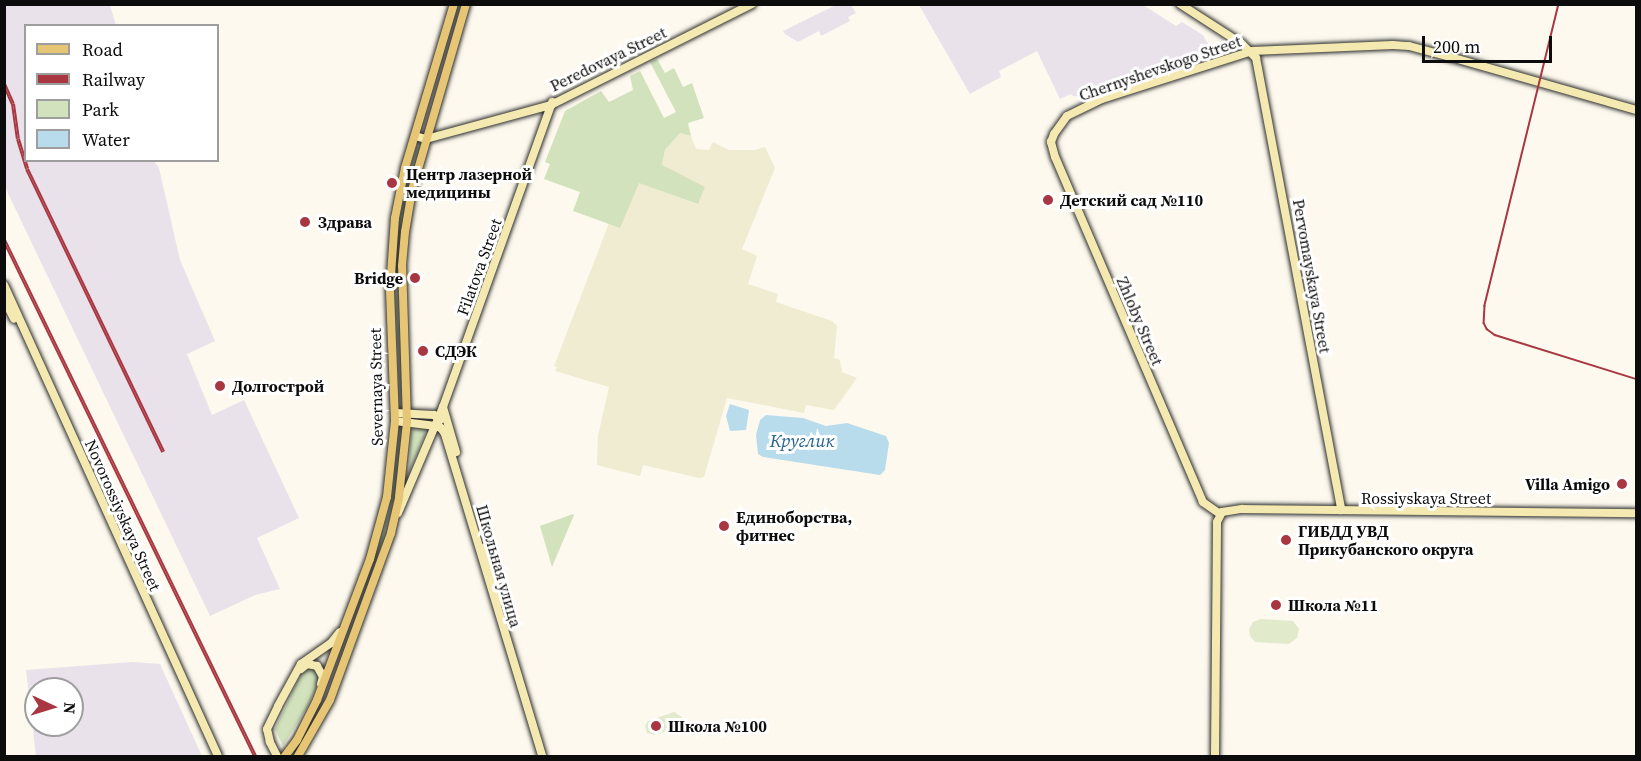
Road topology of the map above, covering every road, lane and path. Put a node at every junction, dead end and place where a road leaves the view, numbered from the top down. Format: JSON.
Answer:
{"nodes":[{"id":1,"x":454,"y":4,"type":"edge"},
{"id":2,"x":466,"y":4,"type":"edge"},
{"id":3,"x":745,"y":4,"type":"edge"},
{"id":4,"x":752,"y":4,"type":"edge"},
{"id":5,"x":1180,"y":4,"type":"edge"},
{"id":6,"x":1252,"y":51,"type":"junction"},
{"id":7,"x":549,"y":104,"type":"junction"},
{"id":8,"x":538,"y":110,"type":"junction"},
{"id":9,"x":1636,"y":110,"type":"edge"},
{"id":10,"x":433,"y":115,"type":"junction"},
{"id":11,"x":543,"y":117,"type":"junction"},
{"id":12,"x":442,"y":132,"type":"junction"},
{"id":13,"x":416,"y":134,"type":"junction"},
{"id":14,"x":1054,"y":134,"type":"joint"},
{"id":15,"x":427,"y":136,"type":"junction"},
{"id":16,"x":4,"y":285,"type":"edge"},
{"id":17,"x":4,"y":299,"type":"edge"},
{"id":18,"x":7,"y":306,"type":"edge"},
{"id":19,"x":443,"y":407,"type":"junction"},
{"id":20,"x":435,"y":416,"type":"junction"},
{"id":21,"x":395,"y":417,"type":"junction"},
{"id":22,"x":407,"y":417,"type":"junction"},
{"id":23,"x":431,"y":425,"type":"junction"},
{"id":24,"x":449,"y":429,"type":"junction"},
{"id":25,"x":1338,"y":509,"type":"junction"},
{"id":26,"x":1636,"y":511,"type":"edge"},
{"id":27,"x":1218,"y":516,"type":"junction"},
{"id":28,"x":391,"y":532,"type":"junction"},
{"id":29,"x":479,"y":537,"type":"junction"},
{"id":30,"x":345,"y":625,"type":"junction"},
{"id":31,"x":320,"y":691,"type":"junction"},
{"id":32,"x":281,"y":755,"type":"edge"},
{"id":33,"x":213,"y":756,"type":"edge"},
{"id":34,"x":218,"y":756,"type":"edge"},
{"id":35,"x":298,"y":756,"type":"edge"},
{"id":36,"x":542,"y":756,"type":"edge"},
{"id":37,"x":546,"y":756,"type":"edge"},
{"id":38,"x":1214,"y":756,"type":"edge"}],
"edges":[{"from":1,"to":13,"type":"main road","name":"Severnaya Street"},
{"from":2,"to":10,"type":"main road","name":"Severnaya Street"},
{"from":3,"to":7,"type":"main road","name":"Peredovaya Street"},
{"from":4,"to":7,"type":"main road"},
{"from":5,"to":6,"type":"main road"},
{"from":6,"to":9,"type":"main road","name":"Chernyshevskogo Street"},
{"from":6,"to":14,"type":"main road","name":"Chernyshevskogo Street"},
{"from":6,"to":25,"type":"main road","name":"Pervomayskaya Street"},
{"from":7,"to":8,"type":"main road","name":"Peredovaya Street"},
{"from":7,"to":11,"type":"main road"},
{"from":7,"to":12,"type":"main road","name":"Peredovaya Street"},
{"from":7,"to":19,"type":"main road","name":"Filatova Street"},
{"from":8,"to":11,"type":"main road","name":"Peredovaya Street"},
{"from":8,"to":15,"type":"main road","name":"Peredovaya Street"},
{"from":10,"to":12,"type":"main road"},
{"from":10,"to":15,"type":"main road","name":"Severnaya Street"},
{"from":11,"to":20,"type":"main road"},
{"from":12,"to":15,"type":"main road","name":"Peredovaya Street"},
{"from":13,"to":15,"type":"main road","name":"Peredovaya Street"},
{"from":13,"to":21,"type":"main road","name":"Severnaya Street"},
{"from":14,"to":27,"type":"main road","name":"Zhloby Street"},
{"from":15,"to":22,"type":"main road","name":"Severnaya Street"},
{"from":16,"to":34,"type":"main road","name":"Novorossiyskaya Street"},
{"from":17,"to":18,"type":"main road","name":"Novorossiyskaya Street"},
{"from":18,"to":33,"type":"main road","name":"Novorossiyskaya Street"},
{"from":19,"to":20,"type":"main road","name":"Filatova Street"},
{"from":19,"to":24,"type":"main road"},
{"from":20,"to":22,"type":"main road"},
{"from":20,"to":23,"type":"main road"},
{"from":20,"to":24,"type":"main road"},
{"from":21,"to":22,"type":"main road"},
{"from":21,"to":30,"type":"main road","name":"Severnaya Street"},
{"from":22,"to":23,"type":"main road"},
{"from":22,"to":28,"type":"main road","name":"Severnaya Street"},
{"from":23,"to":28,"type":"main road"},
{"from":23,"to":29,"type":"main road","name":"Школьная улица"},
{"from":24,"to":29,"type":"main road"},
{"from":25,"to":26,"type":"main road","name":"Rossiyskaya Street"},
{"from":25,"to":27,"type":"main road","name":"Rossiyskaya Street"},
{"from":27,"to":38,"type":"main road"},
{"from":27,"to":38,"type":"main road"},
{"from":28,"to":35,"type":"main road","name":"Severnaya Street"},
{"from":29,"to":36,"type":"main road","name":"Школьная улица"},
{"from":29,"to":37,"type":"main road"},
{"from":30,"to":31,"type":"main road","name":"Severnaya Street"},
{"from":30,"to":32,"type":"main road"},
{"from":31,"to":32,"type":"main road","name":"Severnaya Street"},
{"from":31,"to":32,"type":"main road"}]}
